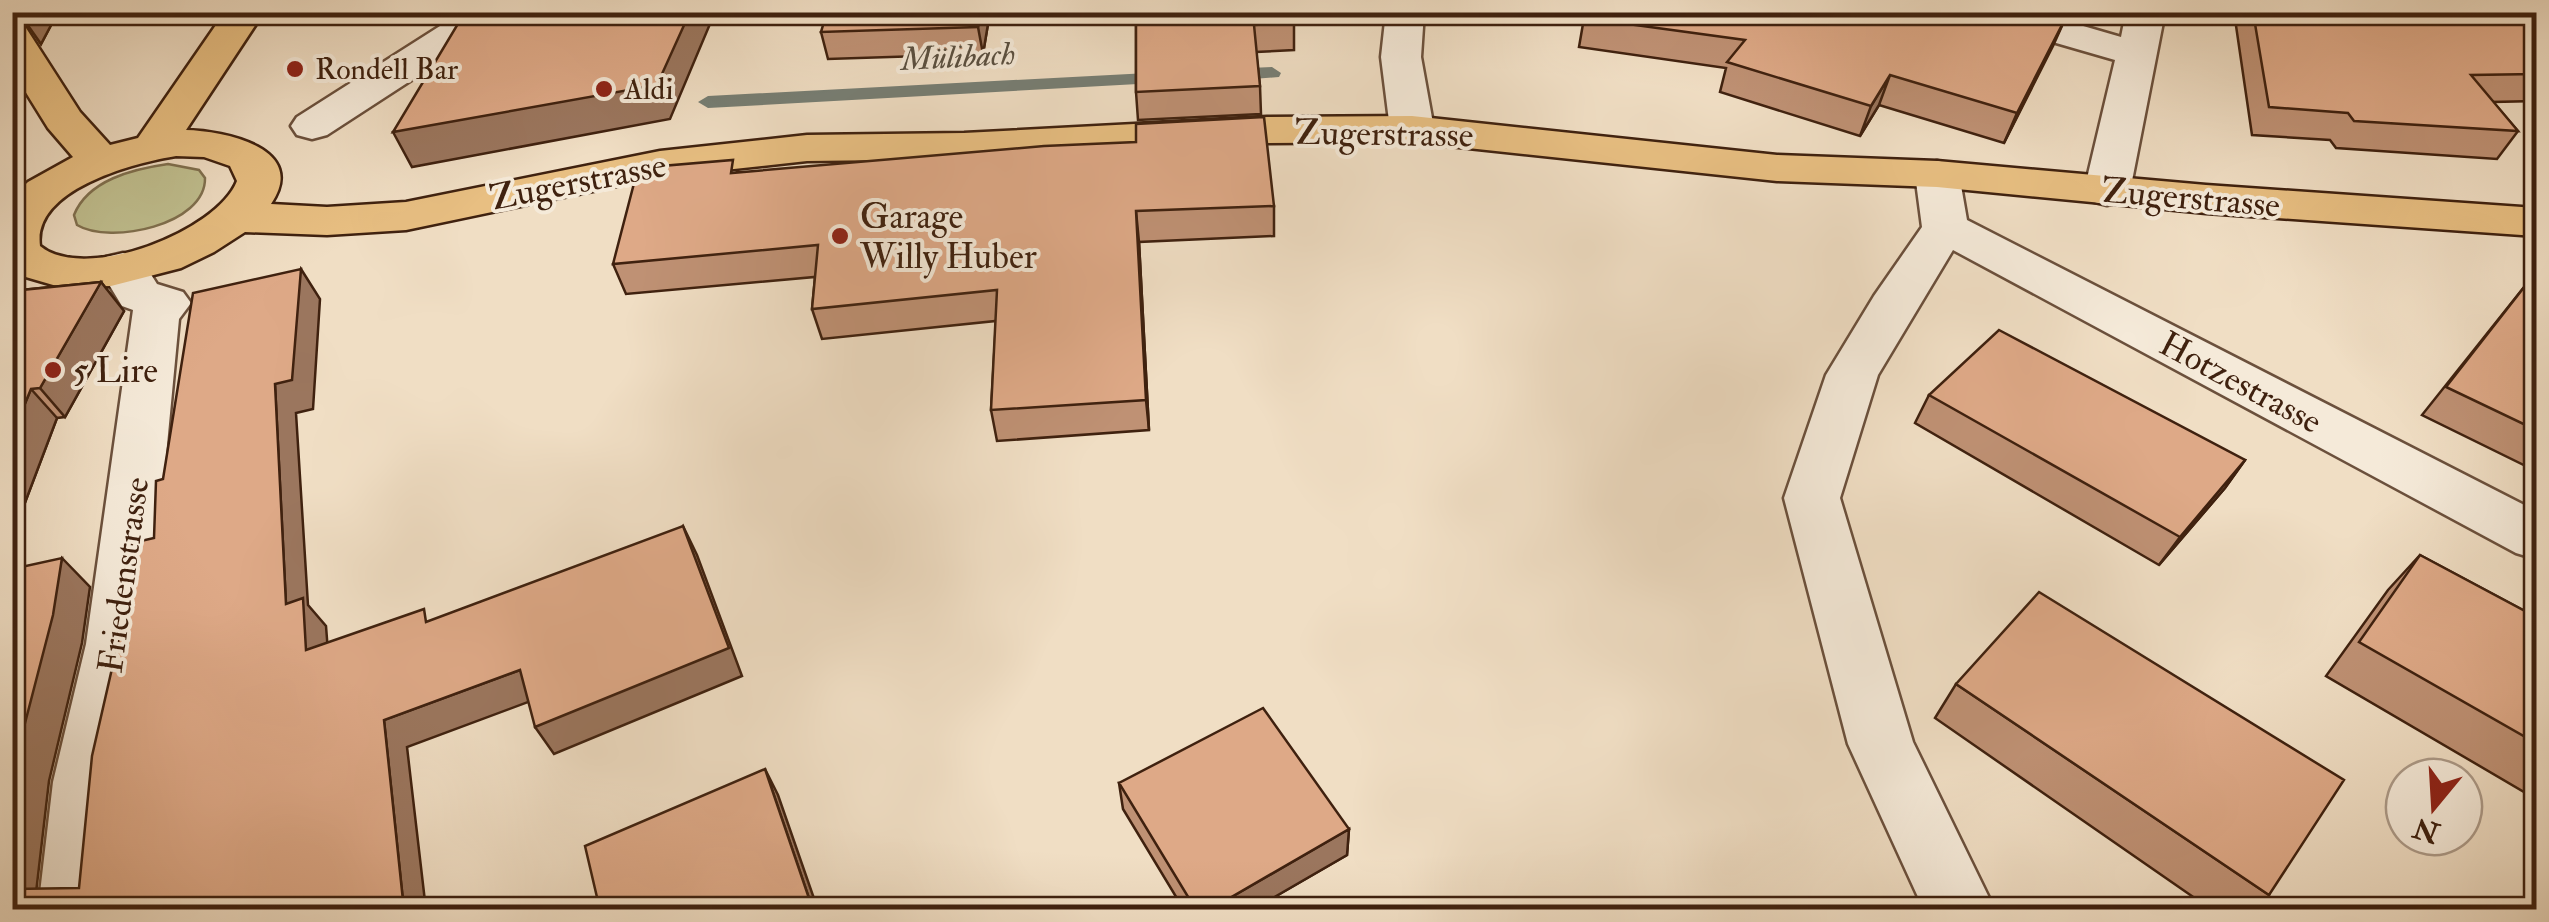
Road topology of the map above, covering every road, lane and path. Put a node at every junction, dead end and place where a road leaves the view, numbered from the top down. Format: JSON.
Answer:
{"nodes":[{"id":1,"x":245,"y":12,"type":"edge"},
{"id":2,"x":490,"y":12,"type":"edge"},
{"id":3,"x":1405,"y":12,"type":"edge"},
{"id":4,"x":1990,"y":12,"type":"edge"},
{"id":5,"x":2146,"y":12,"type":"edge"},
{"id":6,"x":12,"y":36,"type":"edge"},
{"id":7,"x":2138,"y":54,"type":"junction"},
{"id":8,"x":312,"y":126,"type":"dead end"},
{"id":9,"x":1412,"y":128,"type":"junction"},
{"id":10,"x":153,"y":146,"type":"junction"},
{"id":11,"x":101,"y":162,"type":"junction"},
{"id":12,"x":2107,"y":191,"type":"junction"},
{"id":13,"x":1941,"y":201,"type":"junction"},
{"id":14,"x":235,"y":217,"type":"junction"},
{"id":15,"x":17,"y":218,"type":"edge"},
{"id":16,"x":2536,"y":222,"type":"edge"},
{"id":17,"x":122,"y":268,"type":"junction"},
{"id":18,"x":23,"y":271,"type":"edge"},
{"id":19,"x":2536,"y":537,"type":"edge"},
{"id":20,"x":74,"y":910,"type":"edge"},
{"id":21,"x":1960,"y":910,"type":"edge"}],
"edges":[{"from":1,"to":10,"type":"main road"},
{"from":2,"to":8,"type":"street"},
{"from":3,"to":9,"type":"street"},
{"from":4,"to":7,"type":"street"},
{"from":5,"to":7,"type":"street"},
{"from":6,"to":11,"type":"main road"},
{"from":7,"to":12,"type":"street"},
{"from":9,"to":13,"type":"main road","name":"Zugerstrasse"},
{"from":9,"to":14,"type":"main road","name":"Zugerstrasse"},
{"from":10,"to":11,"type":"main road"},
{"from":10,"to":14,"type":"main road"},
{"from":11,"to":15,"type":"main road"},
{"from":12,"to":13,"type":"main road","name":"Zugerstrasse"},
{"from":12,"to":16,"type":"main road","name":"Zugerstrasse"},
{"from":13,"to":19,"type":"street","name":"Hotzestrasse"},
{"from":13,"to":21,"type":"street"},
{"from":14,"to":17,"type":"main road"},
{"from":15,"to":18,"type":"main road"},
{"from":17,"to":18,"type":"main road"},
{"from":17,"to":20,"type":"street","name":"Friedenstrasse"}]}
